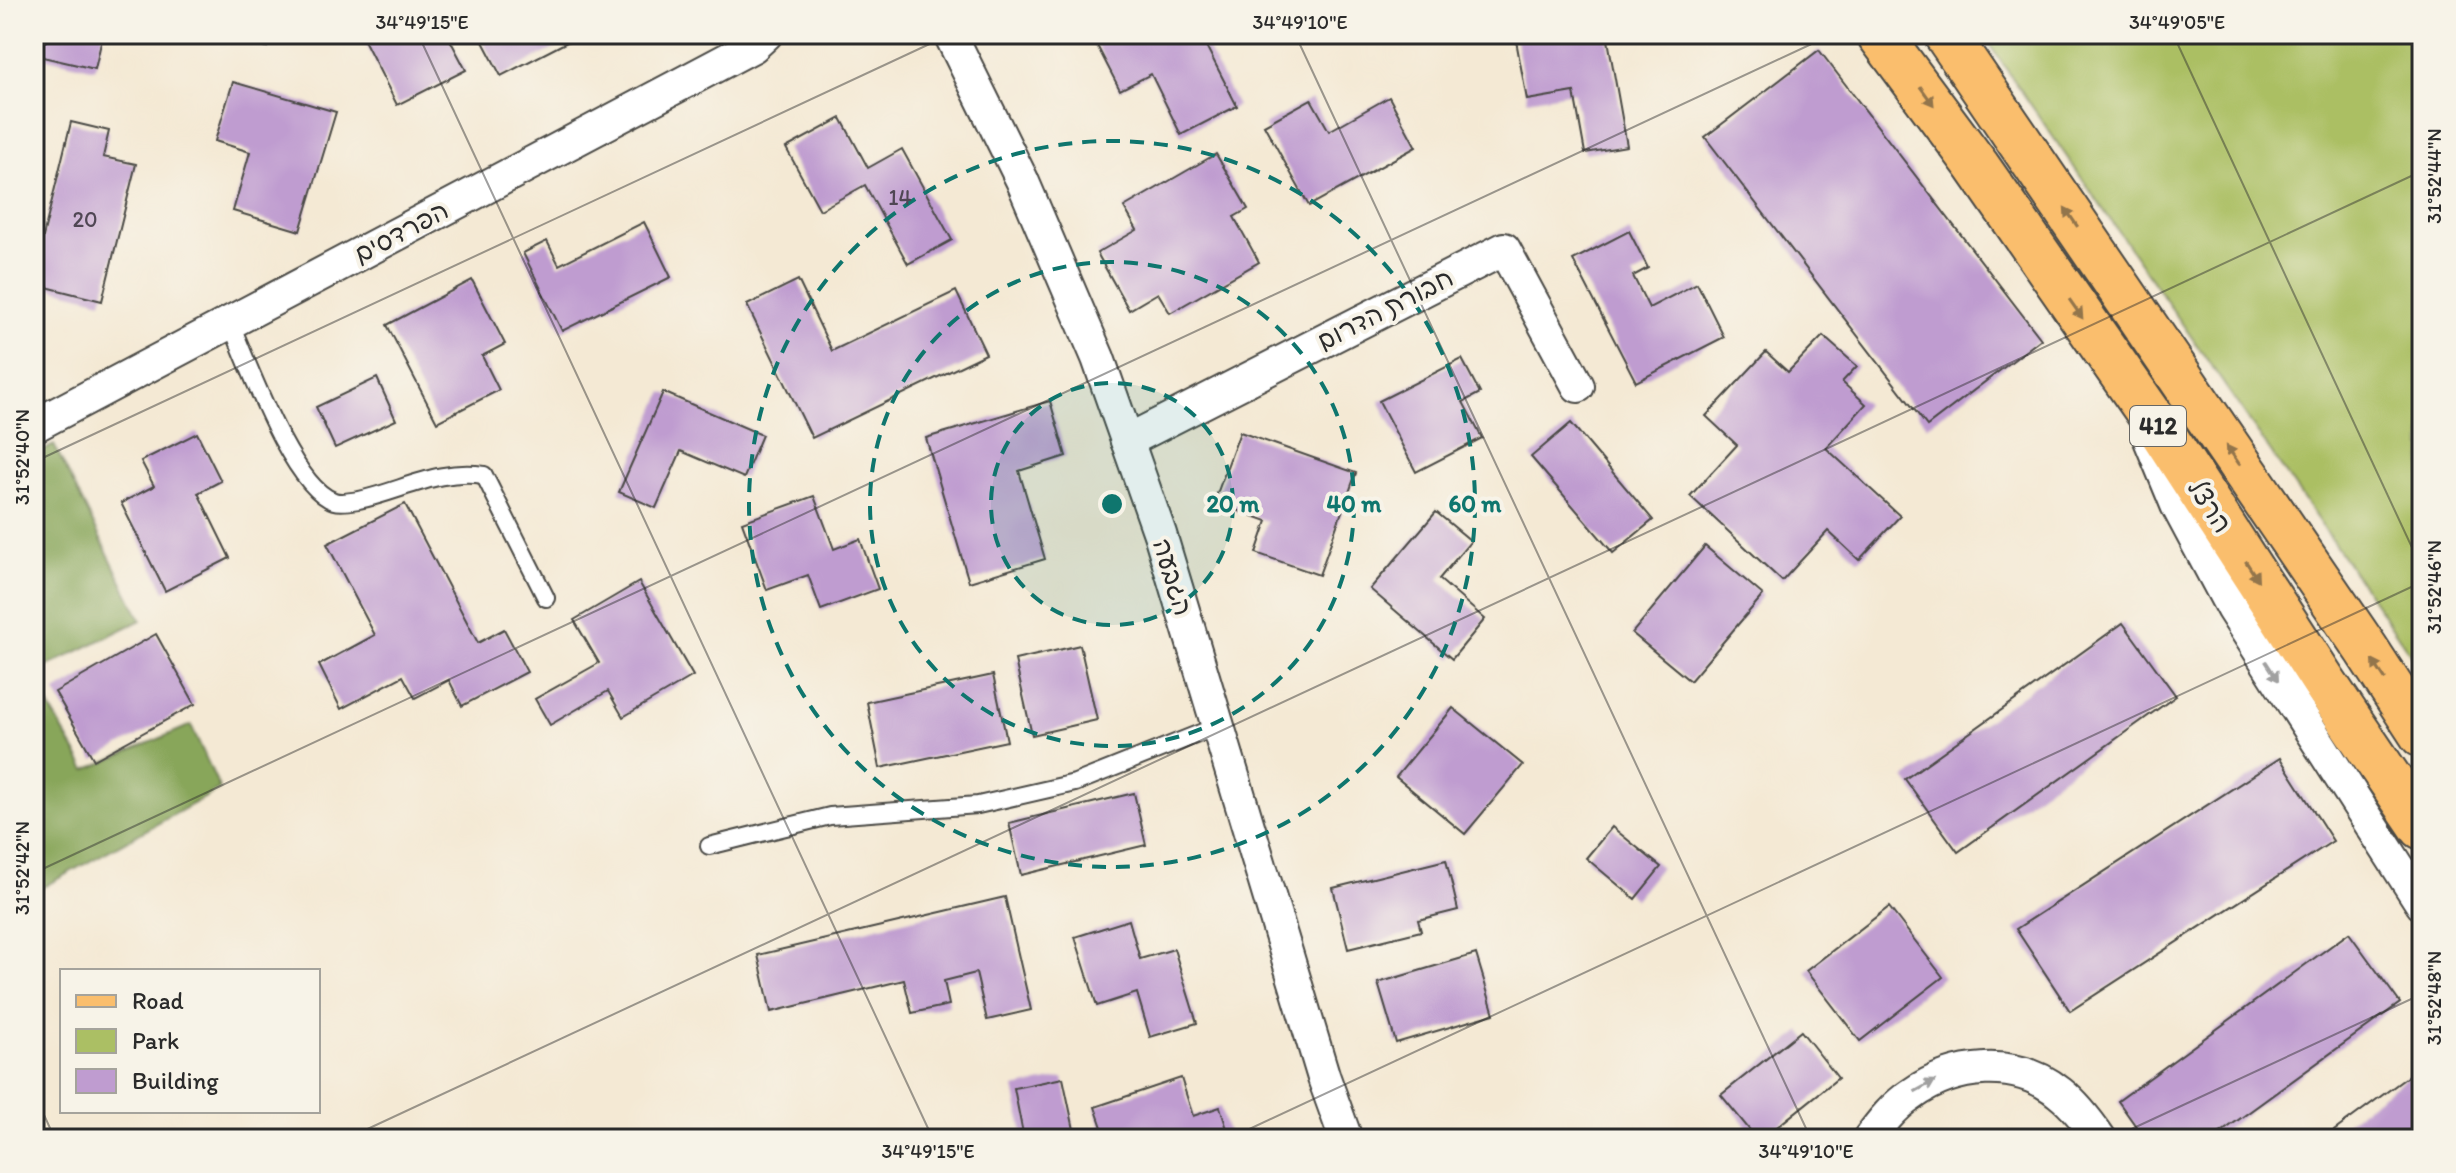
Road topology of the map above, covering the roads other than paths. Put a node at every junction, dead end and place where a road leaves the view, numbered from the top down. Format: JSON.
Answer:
{"nodes":[{"id":1,"x":766,"y":34,"type":"edge"},
{"id":2,"x":950,"y":34,"type":"edge"},
{"id":3,"x":1879,"y":34,"type":"edge"},
{"id":4,"x":1946,"y":34,"type":"edge"},
{"id":5,"x":230,"y":322,"type":"junction"},
{"id":6,"x":1578,"y":386,"type":"dead end"},
{"id":7,"x":2140,"y":401,"type":"junction"},
{"id":8,"x":34,"y":426,"type":"edge"},
{"id":9,"x":1127,"y":441,"type":"junction"},
{"id":10,"x":546,"y":598,"type":"dead end"},
{"id":11,"x":1218,"y":726,"type":"junction"},
{"id":12,"x":2422,"y":735,"type":"edge"},
{"id":13,"x":2422,"y":827,"type":"edge"},
{"id":14,"x":709,"y":846,"type":"dead end"},
{"id":15,"x":2422,"y":904,"type":"edge"},
{"id":16,"x":1346,"y":1139,"type":"edge"},
{"id":17,"x":1869,"y":1139,"type":"edge"},
{"id":18,"x":2100,"y":1139,"type":"edge"}],
"edges":[{"from":1,"to":5,"type":"street","name":"הפרדסים"},
{"from":2,"to":9,"type":"street","name":"הגבעה"},
{"from":3,"to":7,"type":"main road","name":"הרצל","number":"412","one_way":true},
{"from":12,"to":4,"type":"main road","name":"הרצל","number":"412","one_way":true},
{"from":5,"to":8,"type":"street","name":"הפרדסים"},
{"from":5,"to":10,"type":"lane"},
{"from":6,"to":9,"type":"street","name":"חבורת הדרום"},
{"from":7,"to":13,"type":"main road","name":"הרצל","number":"412","one_way":true},
{"from":7,"to":15,"type":"street","one_way":true},
{"from":9,"to":11,"type":"street","name":"הגבעה"},
{"from":11,"to":14,"type":"lane"},
{"from":11,"to":16,"type":"street","name":"הגבעה"},
{"from":17,"to":18,"type":"street","one_way":true}]}
